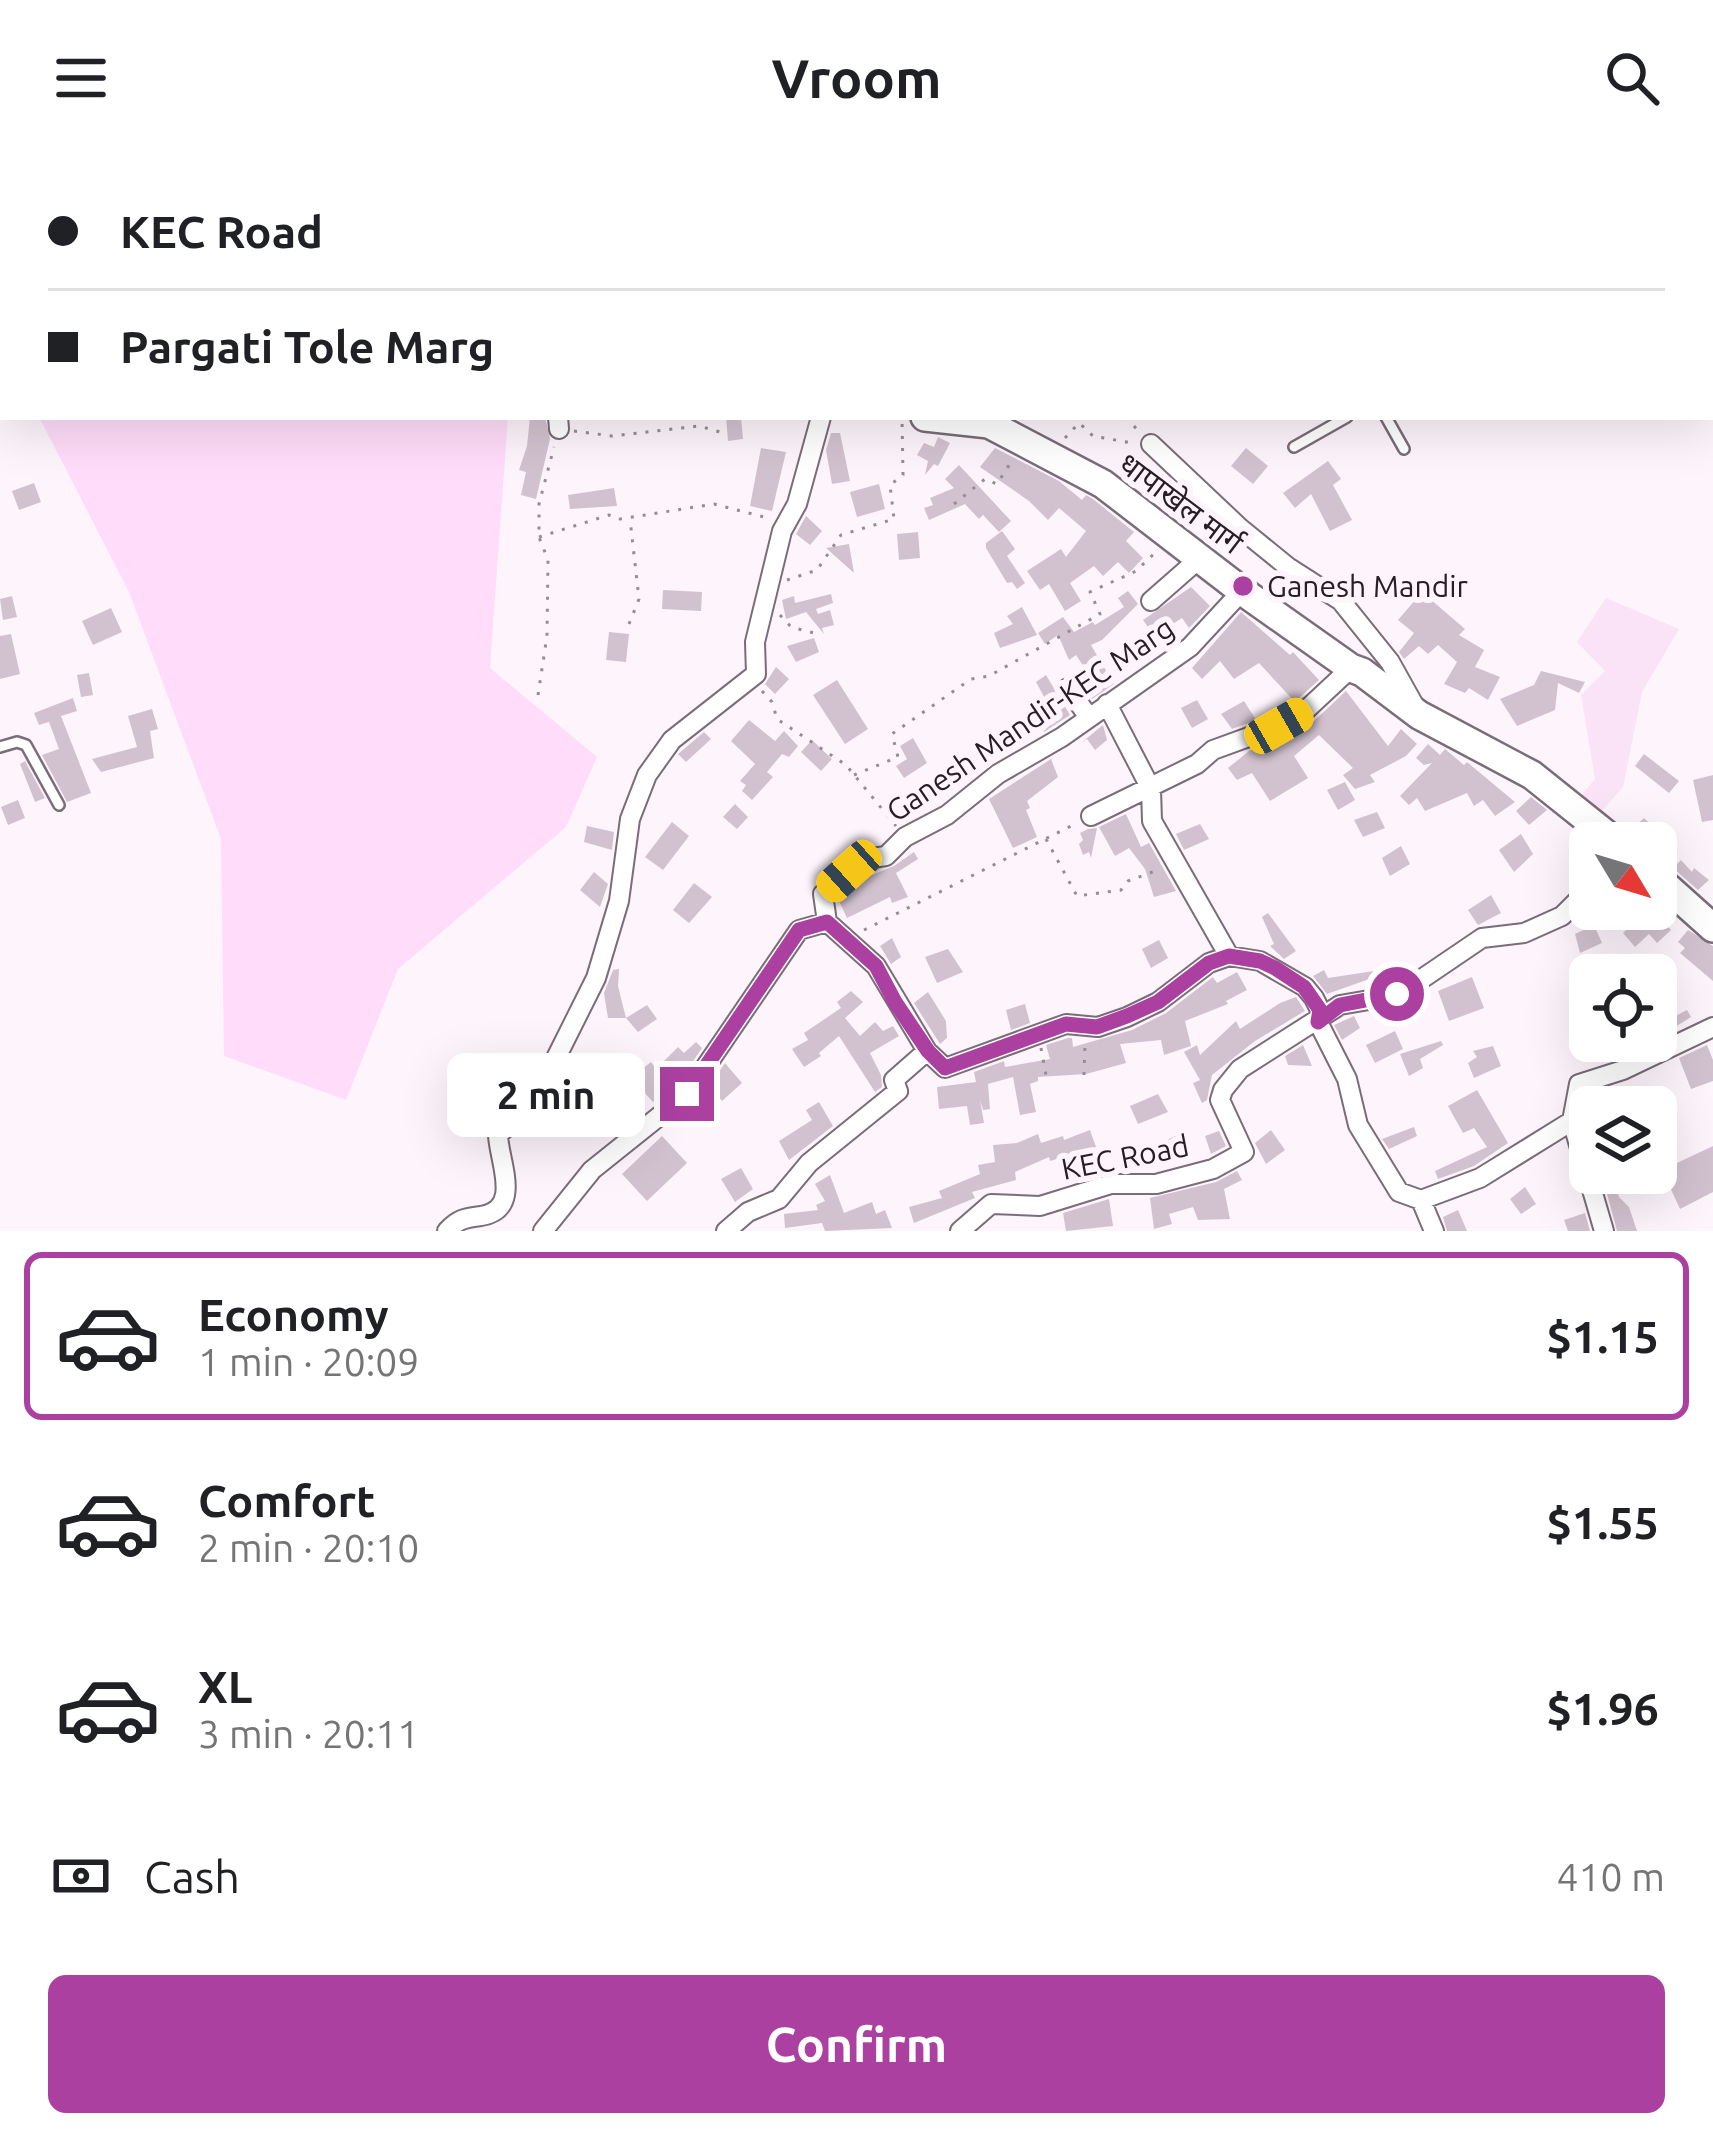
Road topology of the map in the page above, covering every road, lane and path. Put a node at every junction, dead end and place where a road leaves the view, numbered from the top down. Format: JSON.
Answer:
{"nodes":[{"id":1,"x":820,"y":420,"type":"edge"},
{"id":2,"x":902,"y":420,"type":"edge"},
{"id":3,"x":952,"y":420,"type":"edge"},
{"id":4,"x":1076,"y":420,"type":"edge"},
{"id":5,"x":1129,"y":420,"type":"edge"},
{"id":6,"x":1342,"y":420,"type":"edge"},
{"id":7,"x":1388,"y":420,"type":"edge"},
{"id":8,"x":559,"y":423,"type":"edge"},
{"id":9,"x":720,"y":432,"type":"dead end"},
{"id":10,"x":1025,"y":443,"type":"junction"},
{"id":11,"x":1151,"y":444,"type":"junction"},
{"id":12,"x":1294,"y":447,"type":"dead end"},
{"id":13,"x":1404,"y":448,"type":"dead end"},
{"id":14,"x":954,"y":504,"type":"dead end"},
{"id":15,"x":630,"y":517,"type":"junction"},
{"id":16,"x":787,"y":523,"type":"junction"},
{"id":17,"x":539,"y":537,"type":"junction"},
{"id":18,"x":1172,"y":537,"type":"junction"},
{"id":19,"x":1200,"y":558,"type":"junction"},
{"id":20,"x":770,"y":586,"type":"junction"},
{"id":21,"x":1242,"y":591,"type":"junction"},
{"id":22,"x":1151,"y":601,"type":"dead end"},
{"id":23,"x":778,"y":613,"type":"dead end"},
{"id":24,"x":629,"y":623,"type":"dead end"},
{"id":25,"x":814,"y":633,"type":"dead end"},
{"id":26,"x":1351,"y":668,"type":"junction"},
{"id":27,"x":756,"y":674,"type":"junction"},
{"id":28,"x":1068,"y":688,"type":"dead end"},
{"id":29,"x":538,"y":695,"type":"dead end"},
{"id":30,"x":1107,"y":704,"type":"junction"},
{"id":31,"x":1419,"y":715,"type":"junction"},
{"id":32,"x":1088,"y":716,"type":"junction"},
{"id":33,"x":0,"y":747,"type":"edge"},
{"id":34,"x":854,"y":775,"type":"junction"},
{"id":35,"x":1151,"y":788,"type":"junction"},
{"id":36,"x":59,"y":805,"type":"dead end"},
{"id":37,"x":1090,"y":817,"type":"joint"},
{"id":38,"x":1588,"y":822,"type":"edge"},
{"id":39,"x":904,"y":837,"type":"junction"},
{"id":40,"x":1046,"y":838,"type":"junction"},
{"id":41,"x":1177,"y":864,"type":"junction"},
{"id":42,"x":1677,"y":896,"type":"edge"},
{"id":43,"x":1569,"y":909,"type":"edge"},
{"id":44,"x":827,"y":922,"type":"junction"},
{"id":45,"x":1713,"y":928,"type":"edge"},
{"id":46,"x":846,"y":939,"type":"junction"},
{"id":47,"x":1229,"y":956,"type":"junction"},
{"id":48,"x":1318,"y":1022,"type":"junction"},
{"id":49,"x":1085,"y":1026,"type":"junction"},
{"id":50,"x":1713,"y":1028,"type":"edge"},
{"id":51,"x":1039,"y":1035,"type":"junction"},
{"id":52,"x":928,"y":1051,"type":"junction"},
{"id":53,"x":1084,"y":1075,"type":"dead end"},
{"id":54,"x":1047,"y":1082,"type":"dead end"},
{"id":55,"x":1579,"y":1086,"type":"edge"},
{"id":56,"x":1569,"y":1122,"type":"edge"},
{"id":57,"x":1593,"y":1194,"type":"edge"},
{"id":58,"x":1421,"y":1200,"type":"junction"},
{"id":59,"x":447,"y":1231,"type":"edge"},
{"id":60,"x":543,"y":1231,"type":"edge"},
{"id":61,"x":726,"y":1231,"type":"edge"},
{"id":62,"x":960,"y":1231,"type":"edge"},
{"id":63,"x":1435,"y":1231,"type":"edge"},
{"id":64,"x":1604,"y":1231,"type":"edge"}],
"edges":[{"from":1,"to":16,"type":"street"},
{"from":2,"to":20,"type":"path"},
{"from":3,"to":10,"type":"main road","name":"धापाखेल मार्ग"},
{"from":4,"to":11,"type":"path"},
{"from":5,"to":11,"type":"path"},
{"from":6,"to":12,"type":"lane"},
{"from":7,"to":13,"type":"lane"},
{"from":8,"to":9,"type":"path"},
{"from":8,"to":17,"type":"path"},
{"from":10,"to":14,"type":"path"},
{"from":10,"to":18,"type":"main road","name":"धापाखेल मार्ग"},
{"from":11,"to":31,"type":"street"},
{"from":15,"to":16,"type":"path"},
{"from":15,"to":17,"type":"path"},
{"from":15,"to":24,"type":"path"},
{"from":16,"to":20,"type":"street"},
{"from":17,"to":29,"type":"path"},
{"from":18,"to":19,"type":"main road","name":"धापाखेल मार्ग"},
{"from":18,"to":34,"type":"path"},
{"from":19,"to":21,"type":"main road","name":"धापाखेल मार्ग"},
{"from":19,"to":22,"type":"street"},
{"from":20,"to":27,"type":"street"},
{"from":21,"to":26,"type":"main road","name":"धापाखेल मार्ग"},
{"from":21,"to":30,"type":"street","name":"Ganesh Mandir-KEC Marg"},
{"from":23,"to":25,"type":"path"},
{"from":26,"to":31,"type":"main road","name":"धापाखेल मार्ग"},
{"from":26,"to":35,"type":"street"},
{"from":27,"to":34,"type":"path"},
{"from":27,"to":59,"type":"street"},
{"from":28,"to":32,"type":"street"},
{"from":30,"to":32,"type":"street","name":"Ganesh Mandir-KEC Marg"},
{"from":30,"to":35,"type":"street"},
{"from":31,"to":38,"type":"main road","name":"धापाखेल मार्ग"},
{"from":32,"to":39,"type":"street","name":"Ganesh Mandir-KEC Marg"},
{"from":33,"to":36,"type":"lane"},
{"from":34,"to":39,"type":"path"},
{"from":35,"to":37,"type":"street"},
{"from":35,"to":41,"type":"street"},
{"from":37,"to":40,"type":"path"},
{"from":39,"to":44,"type":"street","name":"Ganesh Mandir-KEC Marg"},
{"from":40,"to":41,"type":"path"},
{"from":40,"to":46,"type":"path"},
{"from":41,"to":47,"type":"street"},
{"from":42,"to":45,"type":"main road"},
{"from":43,"to":48,"type":"street","name":"KEC Road"},
{"from":44,"to":46,"type":"street"},
{"from":44,"to":60,"type":"street"},
{"from":46,"to":52,"type":"street"},
{"from":47,"to":48,"type":"street"},
{"from":47,"to":49,"type":"street"},
{"from":48,"to":58,"type":"street"},
{"from":48,"to":62,"type":"street","name":"KEC Road"},
{"from":49,"to":51,"type":"street"},
{"from":49,"to":53,"type":"path"},
{"from":50,"to":55,"type":"street"},
{"from":51,"to":52,"type":"street"},
{"from":51,"to":54,"type":"path"},
{"from":52,"to":61,"type":"street"},
{"from":56,"to":58,"type":"street"},
{"from":57,"to":64,"type":"street"},
{"from":58,"to":63,"type":"street"}]}
